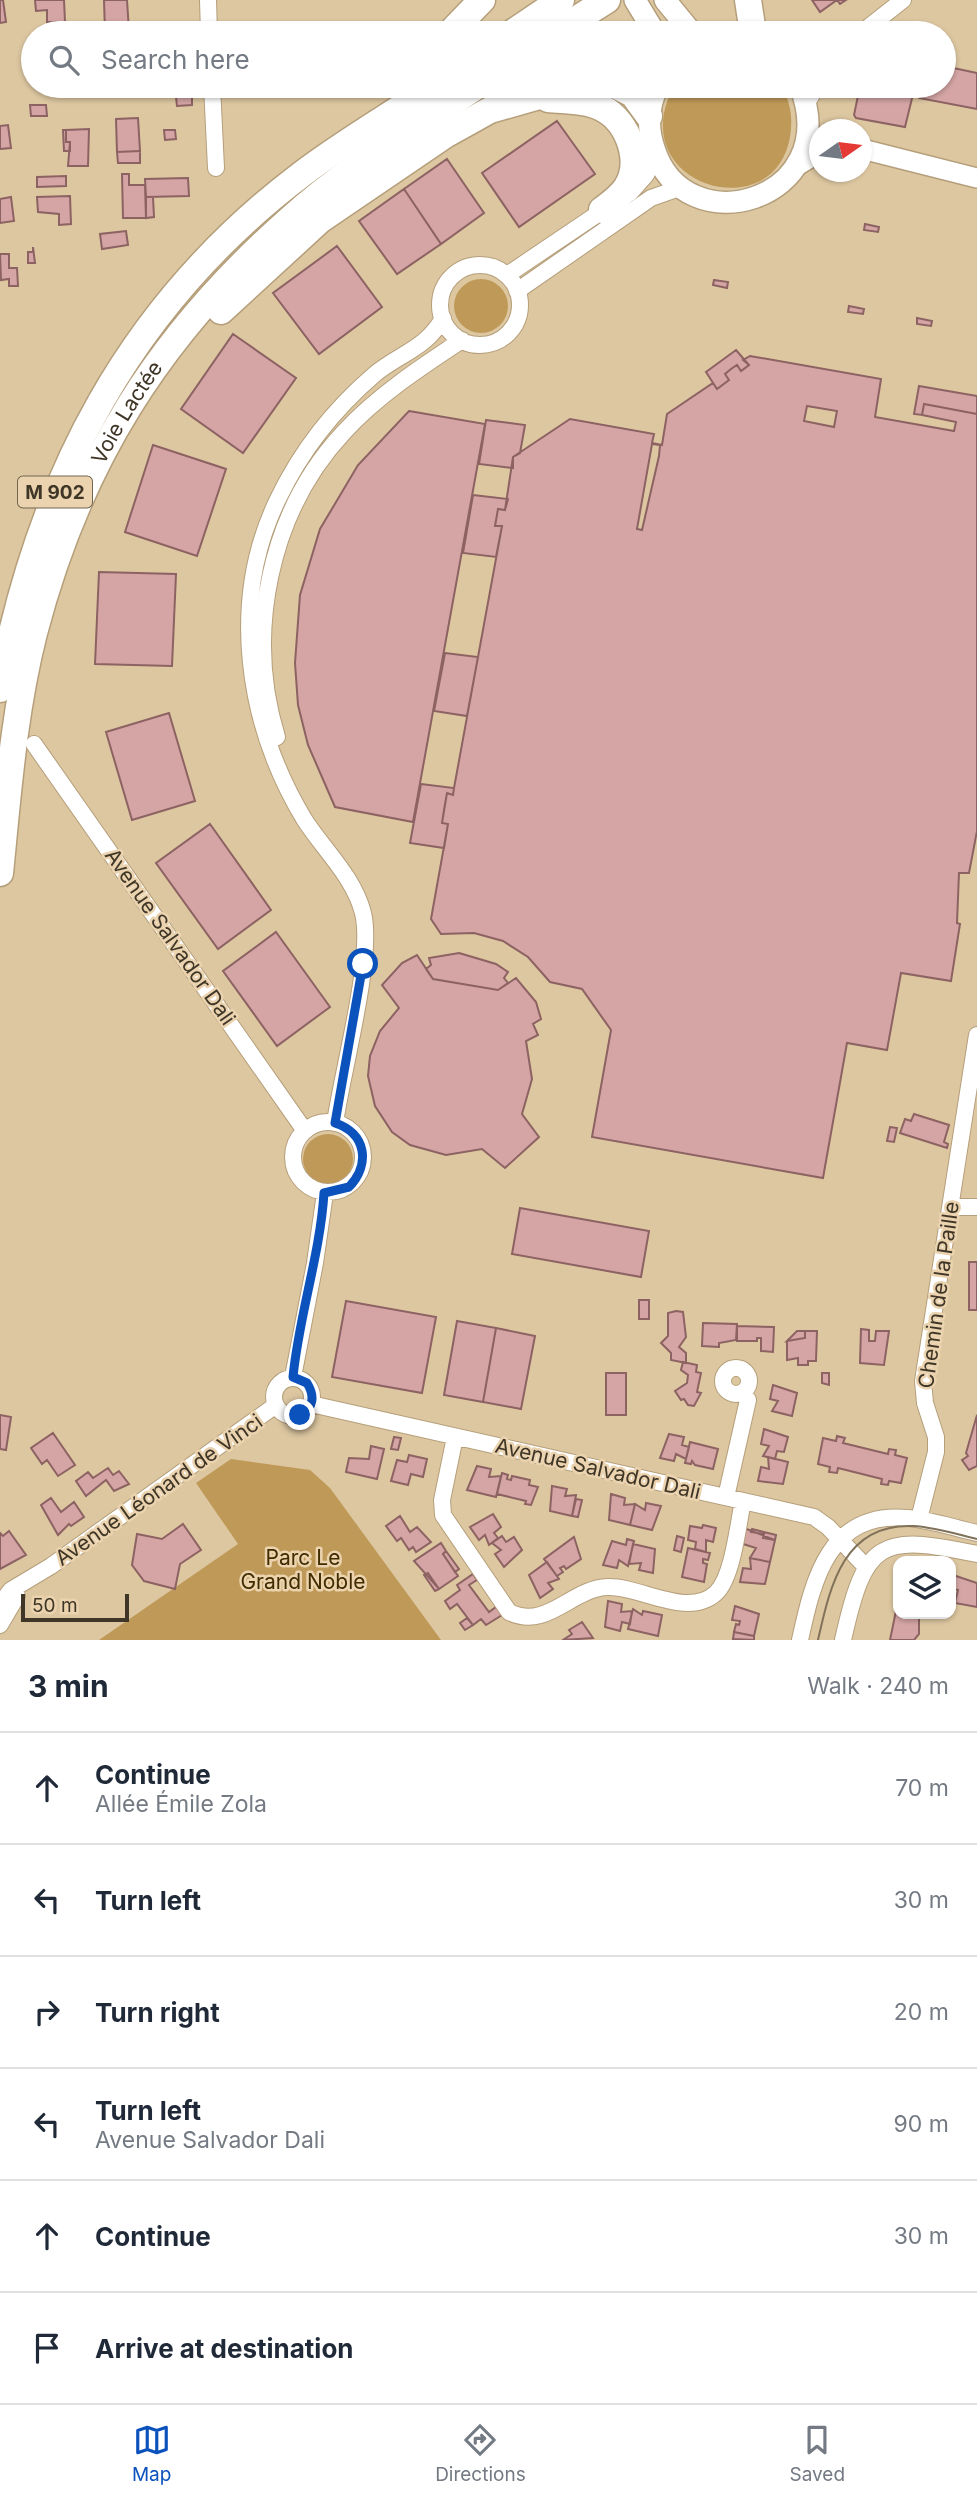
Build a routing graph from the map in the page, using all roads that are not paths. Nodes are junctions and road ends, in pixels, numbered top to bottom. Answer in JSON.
{"nodes":[{"id":1,"x":208,"y":0,"type":"edge"},
{"id":2,"x":482,"y":0,"type":"edge"},
{"id":3,"x":561,"y":0,"type":"edge"},
{"id":4,"x":607,"y":0,"type":"edge"},
{"id":5,"x":635,"y":0,"type":"edge"},
{"id":6,"x":748,"y":0,"type":"edge"},
{"id":7,"x":903,"y":0,"type":"edge"},
{"id":8,"x":668,"y":4,"type":"edge"},
{"id":9,"x":209,"y":21,"type":"edge"},
{"id":10,"x":462,"y":21,"type":"edge"},
{"id":11,"x":530,"y":21,"type":"edge"},
{"id":12,"x":574,"y":21,"type":"edge"},
{"id":13,"x":648,"y":21,"type":"edge"},
{"id":14,"x":682,"y":21,"type":"edge"},
{"id":15,"x":751,"y":21,"type":"edge"},
{"id":16,"x":876,"y":21,"type":"edge"},
{"id":17,"x":213,"y":98,"type":"edge"},
{"id":18,"x":385,"y":98,"type":"edge"},
{"id":19,"x":416,"y":98,"type":"edge"},
{"id":20,"x":459,"y":98,"type":"edge"},
{"id":21,"x":540,"y":98,"type":"joint"},
{"id":22,"x":636,"y":98,"type":"edge"},
{"id":23,"x":654,"y":98,"type":"edge"},
{"id":24,"x":811,"y":106,"type":"edge"},
{"id":25,"x":649,"y":116,"type":"junction"},
{"id":26,"x":349,"y":144,"type":"junction"},
{"id":27,"x":872,"y":152,"type":"edge"},
{"id":28,"x":656,"y":155,"type":"junction"},
{"id":29,"x":809,"y":159,"type":"edge"},
{"id":30,"x":797,"y":166,"type":"junction"},
{"id":31,"x":216,"y":168,"type":"dead end"},
{"id":32,"x":977,"y":178,"type":"edge"},
{"id":33,"x":682,"y":187,"type":"junction"},
{"id":34,"x":602,"y":210,"type":"junction"},
{"id":35,"x":507,"y":275,"type":"junction"},
{"id":36,"x":517,"y":291,"type":"junction"},
{"id":37,"x":443,"y":318,"type":"junction"},
{"id":38,"x":462,"y":340,"type":"junction"},
{"id":39,"x":292,"y":472,"type":"junction"},
{"id":40,"x":86,"y":482,"type":"junction"},
{"id":41,"x":297,"y":500,"type":"junction"},
{"id":42,"x":256,"y":555,"type":"junction"},
{"id":43,"x":267,"y":595,"type":"junction"},
{"id":44,"x":0,"y":689,"type":"edge"},
{"id":45,"x":34,"y":744,"type":"dead end"},
{"id":46,"x":0,"y":873,"type":"edge"},
{"id":47,"x":363,"y":964,"type":"junction"},
{"id":48,"x":977,"y":1035,"type":"edge"},
{"id":49,"x":975,"y":1068,"type":"edge"},
{"id":50,"x":335,"y":1123,"type":"junction"},
{"id":51,"x":305,"y":1131,"type":"junction"},
{"id":52,"x":324,"y":1193,"type":"junction"},
{"id":53,"x":951,"y":1207,"type":"junction"},
{"id":54,"x":977,"y":1208,"type":"edge"},
{"id":55,"x":293,"y":1377,"type":"junction"},
{"id":56,"x":743,"y":1392,"type":"dead end"},
{"id":57,"x":311,"y":1404,"type":"junction"},
{"id":58,"x":276,"y":1405,"type":"junction"},
{"id":59,"x":455,"y":1437,"type":"junction"},
{"id":60,"x":726,"y":1497,"type":"junction"},
{"id":61,"x":743,"y":1500,"type":"junction"},
{"id":62,"x":919,"y":1520,"type":"junction"},
{"id":63,"x":977,"y":1533,"type":"edge"},
{"id":64,"x":840,"y":1539,"type":"junction"},
{"id":65,"x":977,"y":1554,"type":"edge"},
{"id":66,"x":866,"y":1567,"type":"junction"},
{"id":67,"x":41,"y":1573,"type":"junction"},
{"id":68,"x":0,"y":1604,"type":"edge"},
{"id":69,"x":0,"y":1625,"type":"edge"},
{"id":70,"x":800,"y":1640,"type":"edge"},
{"id":71,"x":844,"y":1640,"type":"edge"}],
"edges":[{"from":1,"to":9,"type":"street"},
{"from":2,"to":10,"type":"highway"},
{"from":3,"to":11,"type":"highway"},
{"from":4,"to":12,"type":"highway"},
{"from":5,"to":13,"type":"main road"},
{"from":6,"to":15,"type":"highway"},
{"from":7,"to":16,"type":"street"},
{"from":8,"to":14,"type":"main road"},
{"from":17,"to":31,"type":"street"},
{"from":18,"to":26,"type":"highway"},
{"from":19,"to":26,"type":"highway","name":"Voie Lactée","number":"M 902"},
{"from":20,"to":40,"type":"highway","name":"Voie Lactée","number":"M 902"},
{"from":21,"to":34,"type":"highway"},
{"from":21,"to":40,"type":"highway"},
{"from":22,"to":25,"type":"highway"},
{"from":23,"to":25,"type":"main road"},
{"from":24,"to":30,"type":"main road"},
{"from":25,"to":28,"type":"main road"},
{"from":26,"to":44,"type":"highway","name":"Voie Lactée","number":"M 902"},
{"from":27,"to":32,"type":"street"},
{"from":28,"to":33,"type":"main road"},
{"from":28,"to":34,"type":"street"},
{"from":29,"to":30,"type":"street"},
{"from":30,"to":33,"type":"main road"},
{"from":33,"to":36,"type":"street"},
{"from":34,"to":35,"type":"street"},
{"from":35,"to":36,"type":"street"},
{"from":35,"to":37,"type":"street"},
{"from":36,"to":38,"type":"street"},
{"from":37,"to":38,"type":"street"},
{"from":37,"to":39,"type":"street"},
{"from":38,"to":41,"type":"street"},
{"from":39,"to":41,"type":"street"},
{"from":39,"to":42,"type":"street"},
{"from":40,"to":46,"type":"highway","name":"Voie Lactée","number":"M 902"},
{"from":41,"to":43,"type":"street"},
{"from":42,"to":43,"type":"street"},
{"from":42,"to":47,"type":"street"},
{"from":43,"to":47,"type":"street"},
{"from":45,"to":51,"type":"street","name":"Avenue Salvador Dali"},
{"from":47,"to":50,"type":"street"},
{"from":48,"to":49,"type":"street","name":"Chemin de la Paille"},
{"from":49,"to":53,"type":"street","name":"Chemin de la Paille"},
{"from":50,"to":51,"type":"street"},
{"from":50,"to":52,"type":"street"},
{"from":51,"to":52,"type":"street"},
{"from":52,"to":55,"type":"street"},
{"from":53,"to":54,"type":"street"},
{"from":53,"to":62,"type":"street","name":"Chemin de la Paille"},
{"from":55,"to":57,"type":"street"},
{"from":55,"to":58,"type":"street"},
{"from":56,"to":60,"type":"street"},
{"from":57,"to":58,"type":"street"},
{"from":57,"to":59,"type":"street","name":"Avenue Salvador Dali"},
{"from":58,"to":67,"type":"street","name":"Avenue Léonard de Vinci"},
{"from":59,"to":60,"type":"street","name":"Avenue Salvador Dali"},
{"from":59,"to":61,"type":"street"},
{"from":60,"to":61,"type":"street","name":"Avenue Salvador Dali"},
{"from":61,"to":64,"type":"street","name":"Avenue Salvador Dali"},
{"from":62,"to":63,"type":"street"},
{"from":62,"to":64,"type":"street"},
{"from":64,"to":66,"type":"street","name":"Avenue Salvador Dali"},
{"from":64,"to":70,"type":"street"},
{"from":65,"to":66,"type":"street"},
{"from":66,"to":71,"type":"street"},
{"from":67,"to":68,"type":"street","name":"Avenue Léonard de Vinci"},
{"from":67,"to":69,"type":"street","name":"Avenue Léonard de Vinci"}]}
